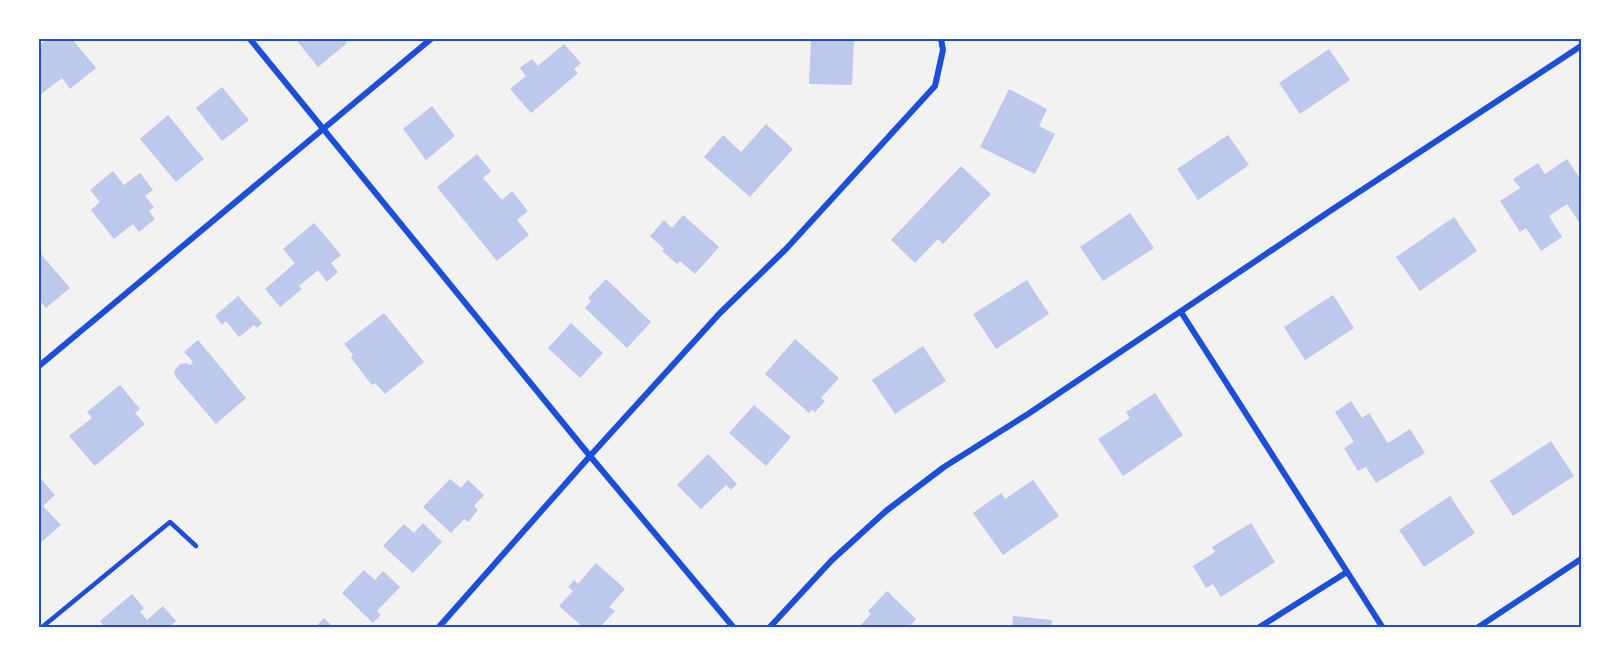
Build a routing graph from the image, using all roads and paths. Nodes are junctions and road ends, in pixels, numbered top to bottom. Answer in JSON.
{"nodes":[{"id":1,"x":250,"y":39,"type":"edge"},
{"id":2,"x":431,"y":39,"type":"edge"},
{"id":3,"x":941,"y":39,"type":"edge"},
{"id":4,"x":1581,"y":46,"type":"edge"},
{"id":5,"x":323,"y":129,"type":"junction"},
{"id":6,"x":1181,"y":312,"type":"junction"},
{"id":7,"x":39,"y":366,"type":"edge"},
{"id":8,"x":590,"y":456,"type":"junction"},
{"id":9,"x":196,"y":546,"type":"dead end"},
{"id":10,"x":1581,"y":559,"type":"edge"},
{"id":11,"x":1347,"y":572,"type":"junction"},
{"id":12,"x":41,"y":628,"type":"edge"},
{"id":13,"x":438,"y":628,"type":"edge"},
{"id":14,"x":734,"y":628,"type":"edge"},
{"id":15,"x":769,"y":628,"type":"edge"},
{"id":16,"x":1258,"y":628,"type":"edge"},
{"id":17,"x":1383,"y":628,"type":"edge"},
{"id":18,"x":1477,"y":628,"type":"edge"}],
"edges":[{"from":1,"to":5,"type":"street"},
{"from":2,"to":5,"type":"street"},
{"from":3,"to":8,"type":"street"},
{"from":4,"to":6,"type":"street"},
{"from":5,"to":7,"type":"street"},
{"from":5,"to":8,"type":"street"},
{"from":6,"to":11,"type":"street"},
{"from":6,"to":15,"type":"street"},
{"from":8,"to":13,"type":"street"},
{"from":8,"to":14,"type":"street"},
{"from":9,"to":12,"type":"lane"},
{"from":10,"to":18,"type":"street"},
{"from":11,"to":16,"type":"street"},
{"from":11,"to":17,"type":"street"}]}
